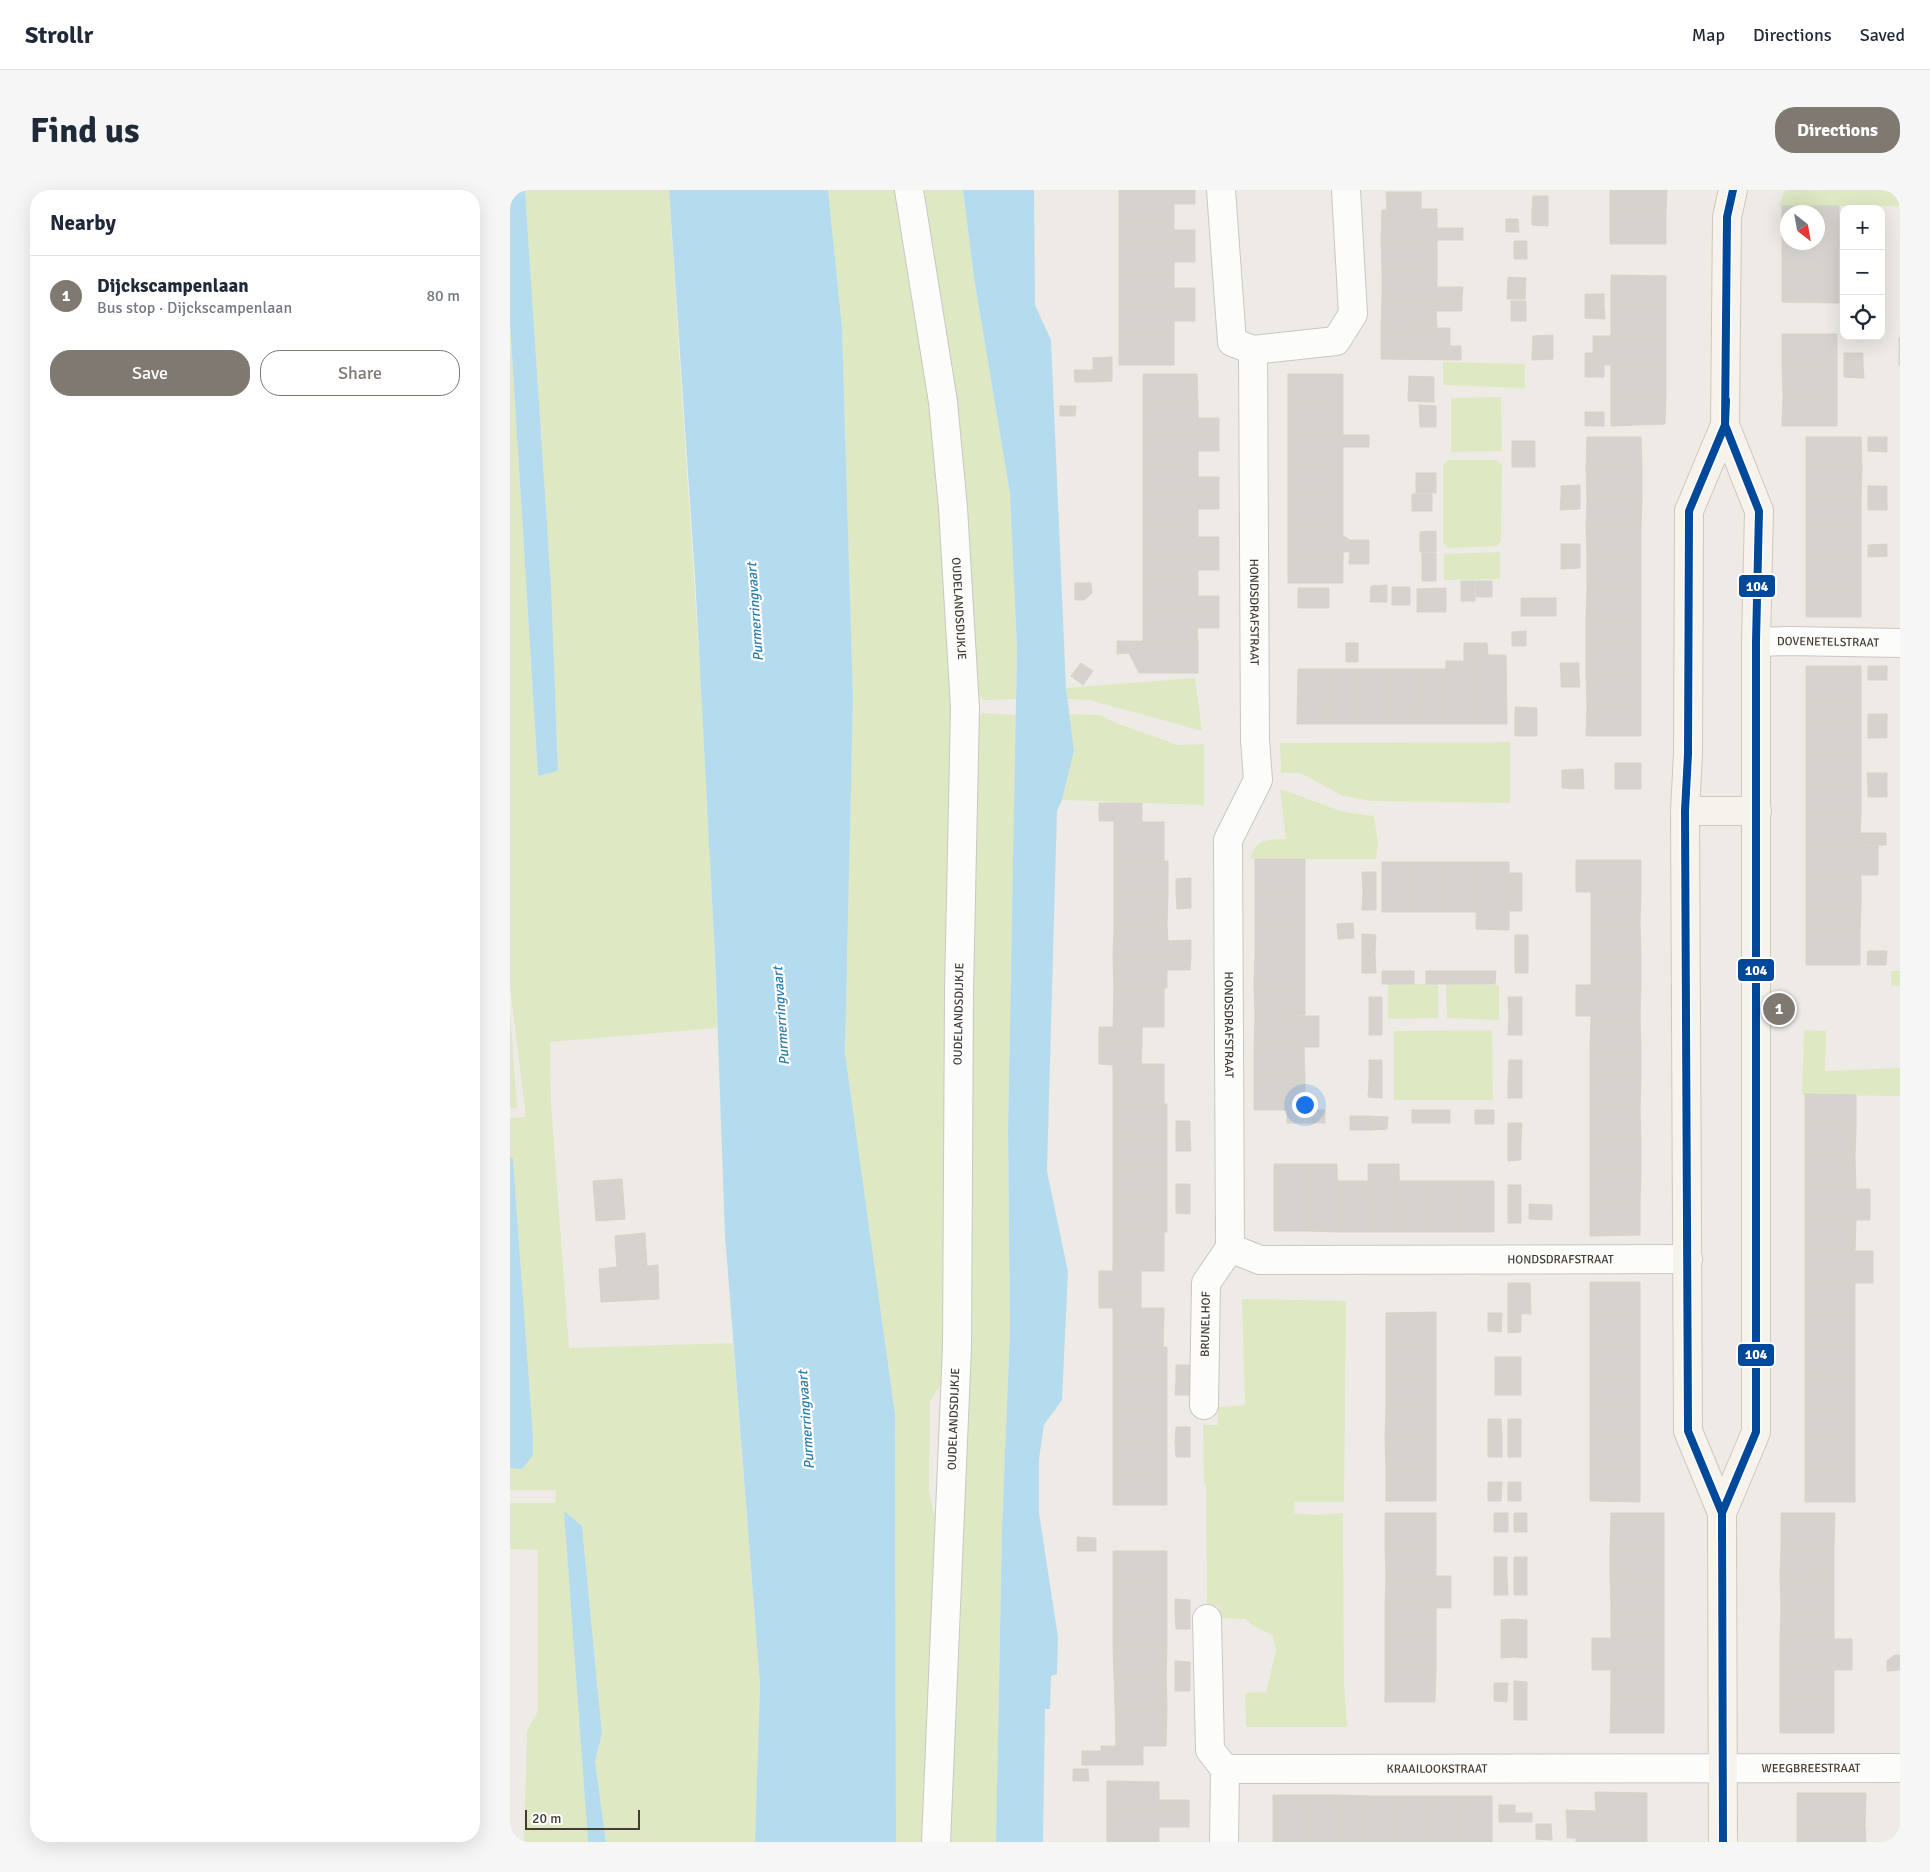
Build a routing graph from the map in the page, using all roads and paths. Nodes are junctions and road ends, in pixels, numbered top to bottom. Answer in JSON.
{"nodes":[{"id":1,"x":909,"y":190,"type":"edge"},
{"id":2,"x":1221,"y":190,"type":"edge"},
{"id":3,"x":1346,"y":190,"type":"edge"},
{"id":4,"x":1733,"y":190,"type":"edge"},
{"id":5,"x":1253,"y":350,"type":"junction"},
{"id":6,"x":1725,"y":425,"type":"junction"},
{"id":7,"x":1756,"y":642,"type":"junction"},
{"id":8,"x":1900,"y":643,"type":"edge"},
{"id":9,"x":1685,"y":811,"type":"junction"},
{"id":10,"x":1757,"y":811,"type":"junction"},
{"id":11,"x":1230,"y":1248,"type":"junction"},
{"id":12,"x":1688,"y":1259,"type":"junction"},
{"id":13,"x":1204,"y":1405,"type":"dead end"},
{"id":14,"x":1722,"y":1513,"type":"junction"},
{"id":15,"x":1207,"y":1619,"type":"dead end"},
{"id":16,"x":1722,"y":1768,"type":"junction"},
{"id":17,"x":1900,"y":1768,"type":"edge"},
{"id":18,"x":1225,"y":1769,"type":"junction"},
{"id":19,"x":936,"y":1842,"type":"edge"},
{"id":20,"x":1224,"y":1842,"type":"edge"},
{"id":21,"x":1723,"y":1842,"type":"edge"}],
"edges":[{"from":1,"to":19,"type":"street","name":"OUDELANDSDIJKJE"},
{"from":2,"to":5,"type":"street"},
{"from":3,"to":5,"type":"street"},
{"from":4,"to":6,"type":"street"},
{"from":5,"to":11,"type":"street","name":"HONDSDRAFSTRAAT"},
{"from":6,"to":7,"type":"street"},
{"from":6,"to":9,"type":"street"},
{"from":7,"to":8,"type":"street","name":"DOVENETELSTRAAT"},
{"from":7,"to":10,"type":"street"},
{"from":9,"to":10,"type":"street"},
{"from":9,"to":12,"type":"street"},
{"from":10,"to":14,"type":"street"},
{"from":11,"to":12,"type":"street","name":"HONDSDRAFSTRAAT"},
{"from":11,"to":13,"type":"street","name":"BRUNELHOF"},
{"from":12,"to":14,"type":"street"},
{"from":14,"to":16,"type":"street"},
{"from":15,"to":18,"type":"street"},
{"from":16,"to":17,"type":"street","name":"WEEGBREESTRAAT"},
{"from":16,"to":18,"type":"street","name":"KRAAILOOKSTRAAT"},
{"from":16,"to":21,"type":"street"},
{"from":18,"to":20,"type":"street"}]}
